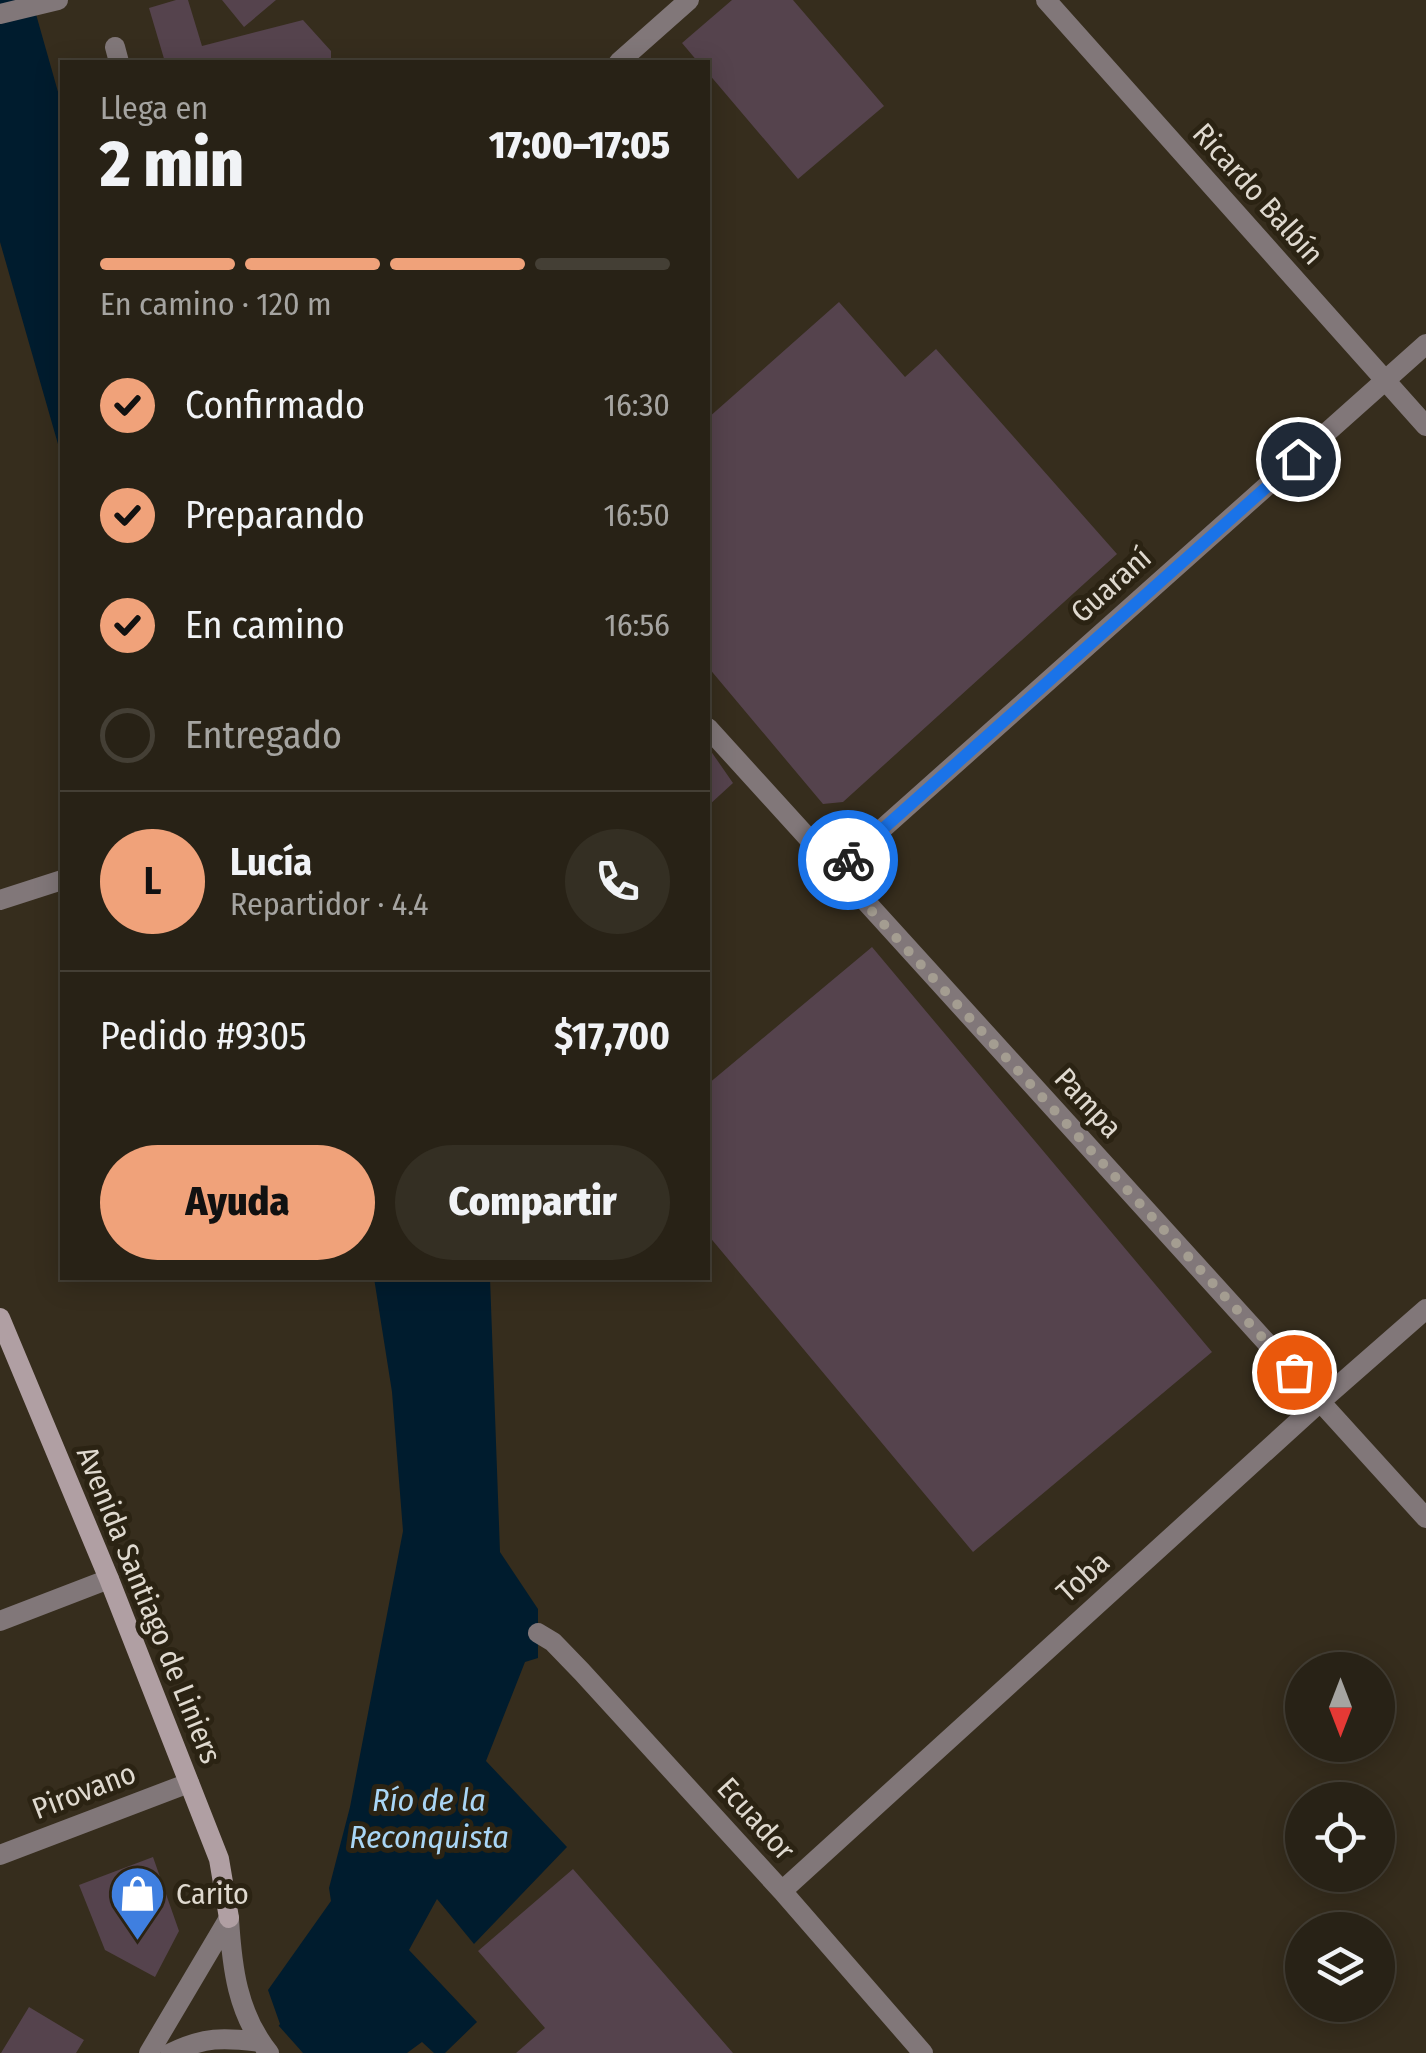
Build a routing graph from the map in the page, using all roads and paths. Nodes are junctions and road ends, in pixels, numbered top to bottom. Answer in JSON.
{"nodes":[{"id":1,"x":58,"y":0,"type":"edge"},
{"id":2,"x":689,"y":0,"type":"edge"},
{"id":3,"x":1046,"y":0,"type":"edge"},
{"id":4,"x":0,"y":14,"type":"edge"},
{"id":5,"x":621,"y":60,"type":"edge"},
{"id":6,"x":1426,"y":344,"type":"edge"},
{"id":7,"x":1385,"y":382,"type":"junction"},
{"id":8,"x":1426,"y":426,"type":"edge"},
{"id":9,"x":710,"y":730,"type":"edge"},
{"id":10,"x":835,"y":871,"type":"junction"},
{"id":11,"x":60,"y":881,"type":"edge"},
{"id":12,"x":0,"y":900,"type":"edge"},
{"id":13,"x":1426,"y":1309,"type":"edge"},
{"id":14,"x":0,"y":1318,"type":"edge"},
{"id":15,"x":1321,"y":1401,"type":"junction"},
{"id":16,"x":1426,"y":1518,"type":"edge"},
{"id":17,"x":109,"y":1579,"type":"junction"},
{"id":18,"x":0,"y":1620,"type":"edge"},
{"id":19,"x":538,"y":1633,"type":"dead end"},
{"id":20,"x":189,"y":1783,"type":"junction"},
{"id":21,"x":0,"y":1856,"type":"edge"},
{"id":22,"x":782,"y":1891,"type":"junction"},
{"id":23,"x":230,"y":1918,"type":"junction"},
{"id":24,"x":264,"y":2047,"type":"edge"},
{"id":25,"x":150,"y":2053,"type":"edge"},
{"id":26,"x":171,"y":2053,"type":"edge"},
{"id":27,"x":923,"y":2053,"type":"edge"}],
"edges":[{"from":1,"to":4,"type":"street"},
{"from":2,"to":5,"type":"street"},
{"from":3,"to":7,"type":"street","name":"Ricardo Balbín"},
{"from":6,"to":7,"type":"street","name":"Guaraní"},
{"from":7,"to":8,"type":"street","name":"Ricardo Balbín"},
{"from":7,"to":10,"type":"street","name":"Guaraní"},
{"from":9,"to":10,"type":"street","name":"Pampa"},
{"from":10,"to":15,"type":"street","name":"Pampa"},
{"from":11,"to":12,"type":"street"},
{"from":13,"to":15,"type":"street","name":"Toba"},
{"from":14,"to":17,"type":"main road","name":"Avenida Santiago de Liniers"},
{"from":15,"to":16,"type":"street","name":"Pampa"},
{"from":15,"to":22,"type":"street","name":"Toba"},
{"from":17,"to":18,"type":"street"},
{"from":17,"to":20,"type":"main road","name":"Avenida Santiago de Liniers"},
{"from":19,"to":22,"type":"street","name":"Ecuador"},
{"from":20,"to":21,"type":"street","name":"Pirovano"},
{"from":20,"to":23,"type":"main road","name":"Avenida Santiago de Liniers"},
{"from":22,"to":27,"type":"street","name":"Ecuador"},
{"from":23,"to":24,"type":"street","name":"Avenida Santiago de Liniers"},
{"from":23,"to":25,"type":"street"},
{"from":24,"to":26,"type":"street"}]}
